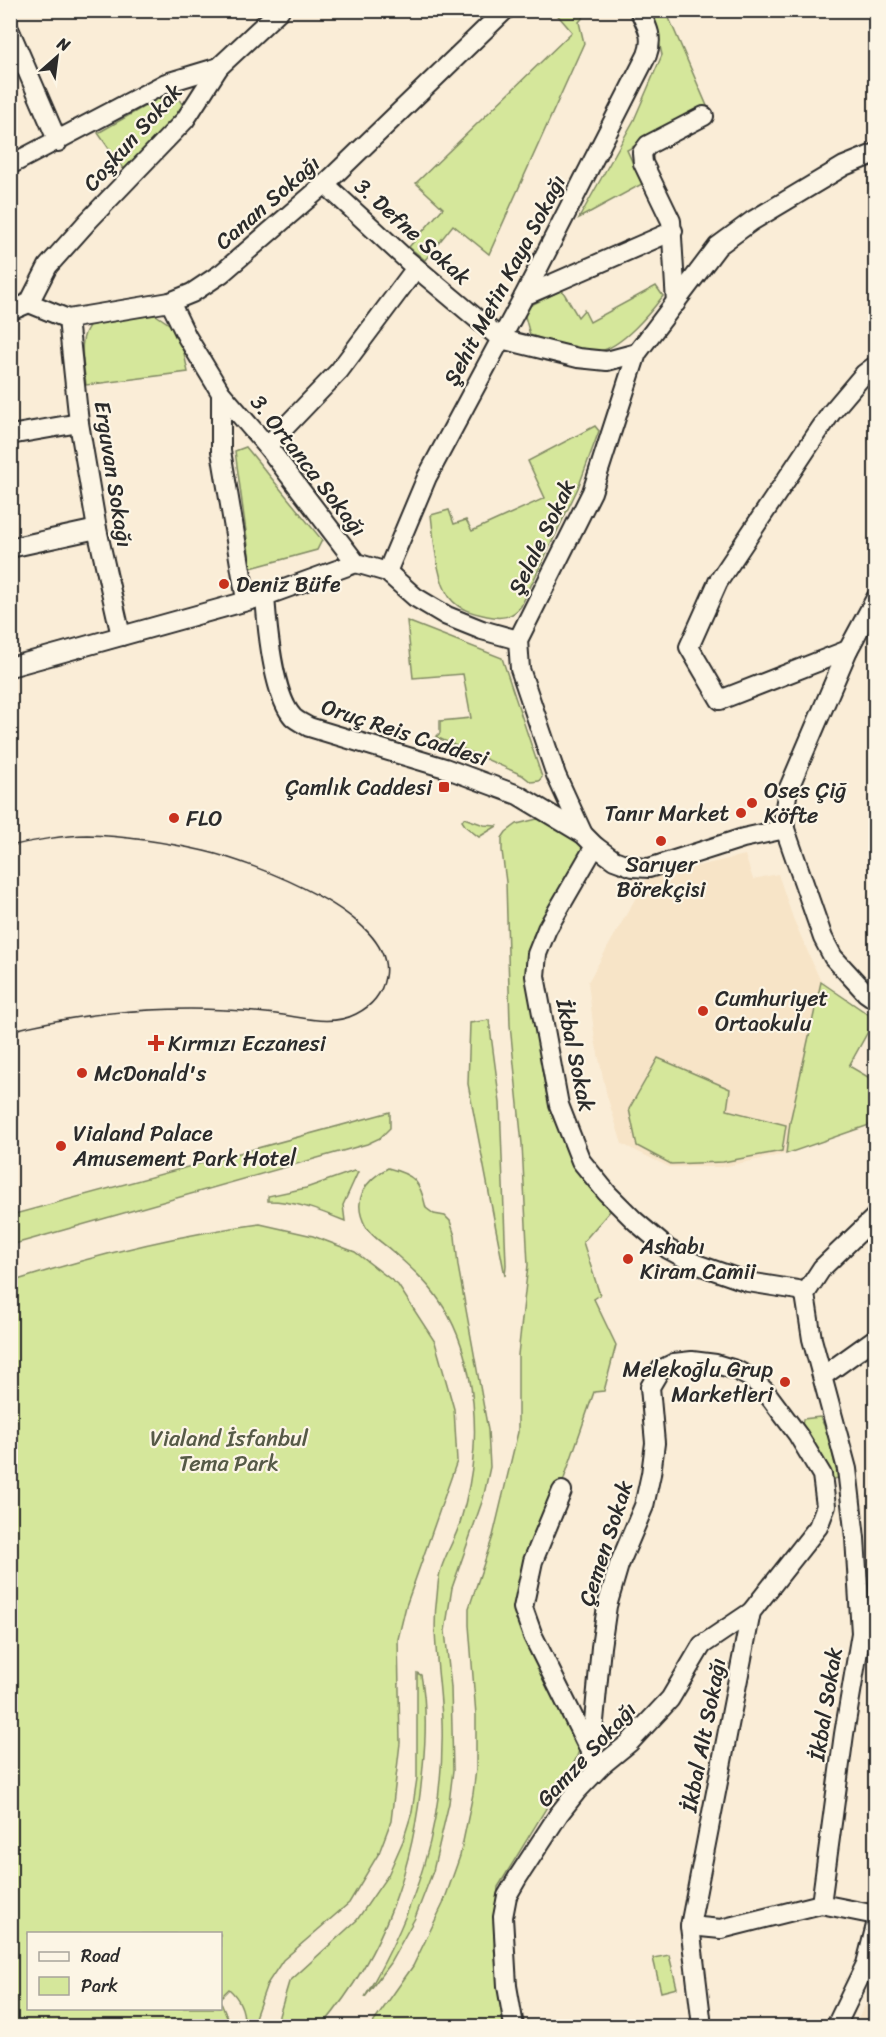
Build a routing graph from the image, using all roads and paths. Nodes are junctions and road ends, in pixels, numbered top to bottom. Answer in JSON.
{"nodes":[{"id":1,"x":280,"y":10,"type":"edge"},
{"id":2,"x":505,"y":10,"type":"edge"},
{"id":3,"x":639,"y":10,"type":"edge"},
{"id":4,"x":10,"y":31,"type":"edge"},
{"id":5,"x":219,"y":67,"type":"junction"},
{"id":6,"x":704,"y":116,"type":"dead end"},
{"id":7,"x":58,"y":142,"type":"junction"},
{"id":8,"x":876,"y":153,"type":"edge"},
{"id":9,"x":10,"y":165,"type":"edge"},
{"id":10,"x":325,"y":184,"type":"junction"},
{"id":11,"x":673,"y":231,"type":"junction"},
{"id":12,"x":416,"y":268,"type":"junction"},
{"id":13,"x":524,"y":296,"type":"junction"},
{"id":14,"x":170,"y":302,"type":"junction"},
{"id":15,"x":29,"y":303,"type":"junction"},
{"id":16,"x":676,"y":303,"type":"junction"},
{"id":17,"x":10,"y":311,"type":"edge"},
{"id":18,"x":68,"y":319,"type":"junction"},
{"id":19,"x":501,"y":339,"type":"junction"},
{"id":20,"x":636,"y":353,"type":"junction"},
{"id":21,"x":876,"y":365,"type":"edge"},
{"id":22,"x":221,"y":393,"type":"junction"},
{"id":23,"x":80,"y":423,"type":"junction"},
{"id":24,"x":10,"y":435,"type":"edge"},
{"id":25,"x":267,"y":446,"type":"junction"},
{"id":26,"x":97,"y":530,"type":"junction"},
{"id":27,"x":10,"y":548,"type":"edge"},
{"id":28,"x":356,"y":563,"type":"junction"},
{"id":29,"x":387,"y":572,"type":"junction"},
{"id":30,"x":265,"y":596,"type":"junction"},
{"id":31,"x":876,"y":598,"type":"edge"},
{"id":32,"x":246,"y":600,"type":"junction"},
{"id":33,"x":121,"y":636,"type":"junction"},
{"id":34,"x":518,"y":640,"type":"junction"},
{"id":35,"x":848,"y":650,"type":"junction"},
{"id":36,"x":10,"y":667,"type":"edge"},
{"id":37,"x":784,"y":829,"type":"junction"},
{"id":38,"x":589,"y":840,"type":"junction"},
{"id":39,"x":876,"y":1000,"type":"edge"},
{"id":40,"x":876,"y":1216,"type":"edge"},
{"id":41,"x":805,"y":1294,"type":"junction"},
{"id":42,"x":876,"y":1338,"type":"edge"},
{"id":43,"x":823,"y":1376,"type":"junction"},
{"id":44,"x":562,"y":1491,"type":"dead end"},
{"id":45,"x":826,"y":1506,"type":"junction"},
{"id":46,"x":850,"y":1509,"type":"junction"},
{"id":47,"x":751,"y":1612,"type":"junction"},
{"id":48,"x":596,"y":1759,"type":"junction"},
{"id":49,"x":821,"y":1904,"type":"junction"},
{"id":50,"x":876,"y":1915,"type":"edge"},
{"id":51,"x":876,"y":1925,"type":"edge"},
{"id":52,"x":690,"y":1926,"type":"junction"},
{"id":53,"x":871,"y":1969,"type":"edge"},
{"id":54,"x":514,"y":2026,"type":"edge"},
{"id":55,"x":702,"y":2026,"type":"edge"},
{"id":56,"x":836,"y":2026,"type":"edge"}],
"edges":[{"from":1,"to":5,"type":"street","name":"Coşkun Sokak"},
{"from":2,"to":10,"type":"street","name":"Canan Sokağı"},
{"from":3,"to":13,"type":"street","name":"Şehit Metin Kaya Sokağı"},
{"from":4,"to":7,"type":"street"},
{"from":5,"to":7,"type":"street"},
{"from":5,"to":15,"type":"street","name":"Coşkun Sokak"},
{"from":6,"to":11,"type":"street"},
{"from":7,"to":9,"type":"street"},
{"from":8,"to":16,"type":"street","name":"Şelale Sokak"},
{"from":10,"to":12,"type":"street","name":"3. Defne Sokak"},
{"from":10,"to":14,"type":"street","name":"Canan Sokağı"},
{"from":11,"to":13,"type":"street"},
{"from":11,"to":16,"type":"street"},
{"from":12,"to":19,"type":"street","name":"3. Defne Sokak"},
{"from":12,"to":25,"type":"street"},
{"from":13,"to":19,"type":"street","name":"Şehit Metin Kaya Sokağı"},
{"from":14,"to":18,"type":"street","name":"Canan Sokağı"},
{"from":14,"to":22,"type":"street","name":"3. Ortanca Sokağı"},
{"from":15,"to":17,"type":"street"},
{"from":15,"to":18,"type":"street"},
{"from":16,"to":20,"type":"street","name":"Şelale Sokak"},
{"from":18,"to":23,"type":"street","name":"Erguvan Sokağı"},
{"from":19,"to":20,"type":"street","name":"3. Defne Sokak"},
{"from":19,"to":29,"type":"street","name":"Şehit Metin Kaya Sokağı"},
{"from":20,"to":34,"type":"street","name":"Şelale Sokak"},
{"from":21,"to":35,"type":"street"},
{"from":22,"to":25,"type":"street","name":"3. Ortanca Sokağı"},
{"from":22,"to":32,"type":"street"},
{"from":23,"to":24,"type":"street"},
{"from":23,"to":26,"type":"street","name":"Erguvan Sokağı"},
{"from":25,"to":28,"type":"street","name":"3. Ortanca Sokağı"},
{"from":26,"to":27,"type":"street"},
{"from":26,"to":33,"type":"street","name":"Erguvan Sokağı"},
{"from":28,"to":29,"type":"street","name":"3. Ortanca Sokağı"},
{"from":28,"to":30,"type":"street"},
{"from":29,"to":34,"type":"street","name":"3. Ortanca Sokağı"},
{"from":30,"to":32,"type":"street"},
{"from":30,"to":38,"type":"street","name":"Oruç Reis Caddesi"},
{"from":31,"to":35,"type":"street"},
{"from":32,"to":33,"type":"street"},
{"from":33,"to":36,"type":"street"},
{"from":34,"to":38,"type":"street"},
{"from":35,"to":37,"type":"street"},
{"from":37,"to":38,"type":"street"},
{"from":37,"to":39,"type":"street"},
{"from":38,"to":41,"type":"street","name":"İkbal Sokak"},
{"from":40,"to":41,"type":"street"},
{"from":41,"to":43,"type":"street","name":"İkbal Sokak"},
{"from":42,"to":43,"type":"street"},
{"from":43,"to":46,"type":"street","name":"İkbal Sokak"},
{"from":44,"to":48,"type":"street"},
{"from":45,"to":46,"type":"street"},
{"from":45,"to":47,"type":"street","name":"İkbal Alt Sokağı"},
{"from":45,"to":48,"type":"street","name":"Çemen Sokak"},
{"from":46,"to":49,"type":"street","name":"İkbal Sokak"},
{"from":47,"to":48,"type":"street","name":"Gamze Sokağı"},
{"from":47,"to":52,"type":"street","name":"İkbal Alt Sokağı"},
{"from":48,"to":54,"type":"street","name":"Gamze Sokağı"},
{"from":49,"to":50,"type":"street"},
{"from":49,"to":52,"type":"street"},
{"from":51,"to":53,"type":"street"},
{"from":52,"to":55,"type":"street","name":"İkbal Alt Sokağı"},
{"from":53,"to":56,"type":"street"}]}
